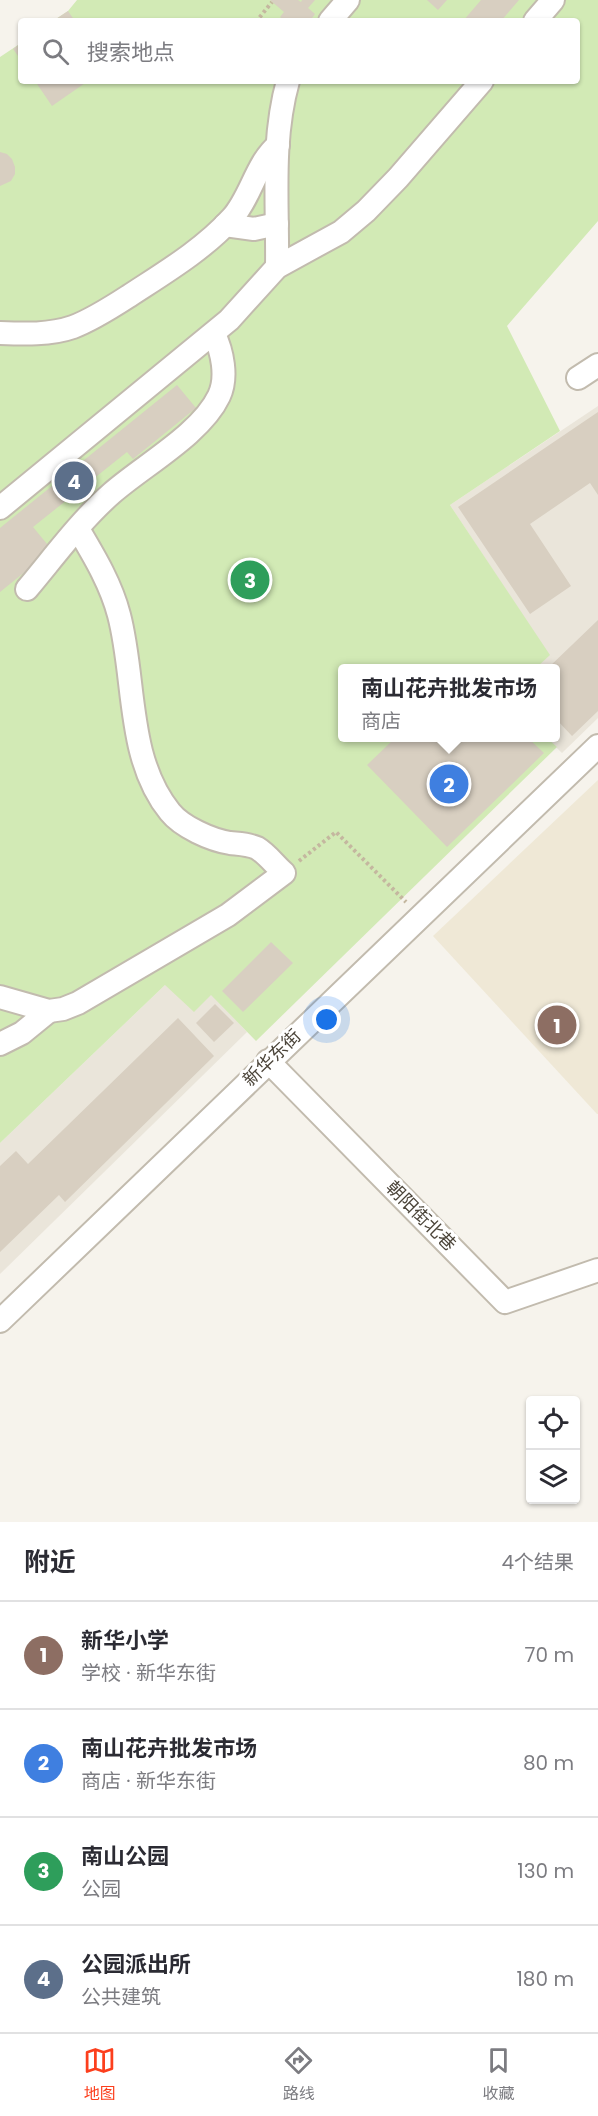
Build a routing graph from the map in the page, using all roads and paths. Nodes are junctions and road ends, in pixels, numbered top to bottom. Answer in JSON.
{"nodes":[{"id":1,"x":348,"y":0,"type":"edge"},
{"id":2,"x":553,"y":0,"type":"edge"},
{"id":3,"x":273,"y":2,"type":"dead end"},
{"id":4,"x":259,"y":18,"type":"edge"},
{"id":5,"x":333,"y":18,"type":"edge"},
{"id":6,"x":537,"y":18,"type":"edge"},
{"id":7,"x":287,"y":84,"type":"edge"},
{"id":8,"x":479,"y":84,"type":"edge"},
{"id":9,"x":278,"y":145,"type":"junction"},
{"id":10,"x":277,"y":224,"type":"junction"},
{"id":11,"x":225,"y":225,"type":"junction"},
{"id":12,"x":277,"y":267,"type":"junction"},
{"id":13,"x":0,"y":333,"type":"edge"},
{"id":14,"x":214,"y":334,"type":"junction"},
{"id":15,"x":598,"y":365,"type":"edge"},
{"id":16,"x":578,"y":378,"type":"dead end"},
{"id":17,"x":0,"y":508,"type":"edge"},
{"id":18,"x":78,"y":529,"type":"junction"},
{"id":19,"x":27,"y":589,"type":"dead end"},
{"id":20,"x":598,"y":746,"type":"edge"},
{"id":21,"x":284,"y":873,"type":"junction"},
{"id":22,"x":422,"y":917,"type":"junction"},
{"id":23,"x":0,"y":997,"type":"edge"},
{"id":24,"x":49,"y":1011,"type":"junction"},
{"id":25,"x":0,"y":1044,"type":"edge"},
{"id":26,"x":268,"y":1061,"type":"junction"},
{"id":27,"x":598,"y":1270,"type":"edge"},
{"id":28,"x":0,"y":1322,"type":"edge"}],
"edges":[{"from":1,"to":5,"type":"street"},
{"from":2,"to":6,"type":"street"},
{"from":3,"to":4,"type":"path"},
{"from":7,"to":9,"type":"street"},
{"from":8,"to":12,"type":"street"},
{"from":9,"to":10,"type":"street"},
{"from":9,"to":11,"type":"street"},
{"from":10,"to":11,"type":"street"},
{"from":10,"to":12,"type":"street"},
{"from":11,"to":13,"type":"street"},
{"from":12,"to":14,"type":"street"},
{"from":14,"to":17,"type":"street"},
{"from":14,"to":18,"type":"street"},
{"from":15,"to":16,"type":"street"},
{"from":18,"to":19,"type":"street"},
{"from":18,"to":21,"type":"street"},
{"from":20,"to":22,"type":"street","name":"新华东街"},
{"from":21,"to":22,"type":"path"},
{"from":21,"to":24,"type":"street"},
{"from":22,"to":26,"type":"street","name":"新华东街"},
{"from":23,"to":24,"type":"street"},
{"from":24,"to":25,"type":"street"},
{"from":26,"to":27,"type":"street","name":"朝阳街北巷"},
{"from":26,"to":28,"type":"street","name":"新华东街"}]}
